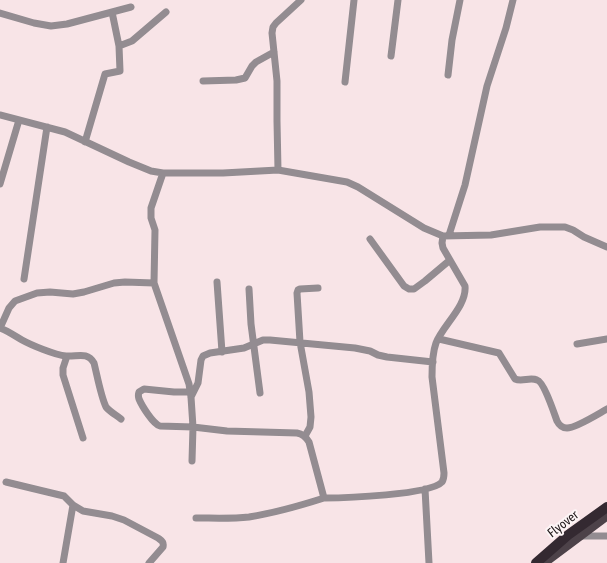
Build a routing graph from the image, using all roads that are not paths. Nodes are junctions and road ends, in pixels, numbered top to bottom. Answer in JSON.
{"nodes":[{"id":1,"x":301,"y":0,"type":"edge"},
{"id":2,"x":354,"y":0,"type":"edge"},
{"id":3,"x":398,"y":0,"type":"edge"},
{"id":4,"x":460,"y":0,"type":"edge"},
{"id":5,"x":513,"y":0,"type":"edge"},
{"id":6,"x":131,"y":7,"type":"dead end"},
{"id":7,"x":112,"y":12,"type":"junction"},
{"id":8,"x":166,"y":12,"type":"dead end"},
{"id":9,"x":0,"y":13,"type":"edge"},
{"id":10,"x":119,"y":46,"type":"junction"},
{"id":11,"x":274,"y":52,"type":"junction"},
{"id":12,"x":391,"y":56,"type":"dead end"},
{"id":13,"x":448,"y":75,"type":"dead end"},
{"id":14,"x":203,"y":81,"type":"dead end"},
{"id":15,"x":345,"y":82,"type":"dead end"},
{"id":16,"x":0,"y":115,"type":"edge"},
{"id":17,"x":19,"y":120,"type":"junction"},
{"id":18,"x":47,"y":128,"type":"junction"},
{"id":19,"x":85,"y":142,"type":"junction"},
{"id":20,"x":278,"y":170,"type":"junction"},
{"id":21,"x":163,"y":173,"type":"junction"},
{"id":22,"x":0,"y":184,"type":"edge"},
{"id":23,"x":446,"y":235,"type":"junction"},
{"id":24,"x":370,"y":239,"type":"dead end"},
{"id":25,"x":607,"y":248,"type":"edge"},
{"id":26,"x":450,"y":260,"type":"junction"},
{"id":27,"x":24,"y":279,"type":"dead end"},
{"id":28,"x":217,"y":282,"type":"dead end"},
{"id":29,"x":154,"y":283,"type":"junction"},
{"id":30,"x":318,"y":288,"type":"dead end"},
{"id":31,"x":249,"y":289,"type":"dead end"},
{"id":32,"x":0,"y":328,"type":"edge"},
{"id":33,"x":439,"y":339,"type":"junction"},
{"id":34,"x":607,"y":339,"type":"edge"},
{"id":35,"x":300,"y":342,"type":"junction"},
{"id":36,"x":254,"y":344,"type":"junction"},
{"id":37,"x":577,"y":344,"type":"dead end"},
{"id":38,"x":222,"y":352,"type":"junction"},
{"id":39,"x":67,"y":356,"type":"junction"},
{"id":40,"x":433,"y":362,"type":"junction"},
{"id":41,"x":260,"y":393,"type":"dead end"},
{"id":42,"x":191,"y":394,"type":"junction"},
{"id":43,"x":607,"y":409,"type":"edge"},
{"id":44,"x":121,"y":419,"type":"dead end"},
{"id":45,"x":193,"y":426,"type":"junction"},
{"id":46,"x":305,"y":436,"type":"junction"},
{"id":47,"x":82,"y":438,"type":"dead end"},
{"id":48,"x":192,"y":461,"type":"dead end"},
{"id":49,"x":6,"y":482,"type":"dead end"},
{"id":50,"x":425,"y":489,"type":"junction"},
{"id":51,"x":324,"y":498,"type":"junction"},
{"id":52,"x":607,"y":501,"type":"edge"},
{"id":53,"x":73,"y":505,"type":"junction"},
{"id":54,"x":607,"y":507,"type":"edge"},
{"id":55,"x":607,"y":516,"type":"edge"},
{"id":56,"x":196,"y":518,"type":"dead end"},
{"id":57,"x":571,"y":528,"type":"junction"},
{"id":58,"x":579,"y":536,"type":"junction"},
{"id":59,"x":607,"y":536,"type":"edge"},
{"id":60,"x":63,"y":563,"type":"edge"},
{"id":61,"x":149,"y":563,"type":"edge"},
{"id":62,"x":429,"y":563,"type":"edge"},
{"id":63,"x":530,"y":563,"type":"edge"},
{"id":64,"x":536,"y":563,"type":"edge"},
{"id":65,"x":544,"y":563,"type":"edge"}],
"edges":[{"from":1,"to":11,"type":"street"},
{"from":2,"to":15,"type":"street"},
{"from":3,"to":12,"type":"street"},
{"from":4,"to":13,"type":"street"},
{"from":5,"to":23,"type":"street"},
{"from":6,"to":7,"type":"street"},
{"from":7,"to":9,"type":"street"},
{"from":7,"to":10,"type":"street"},
{"from":8,"to":10,"type":"street"},
{"from":10,"to":19,"type":"street"},
{"from":11,"to":14,"type":"street"},
{"from":11,"to":20,"type":"street"},
{"from":16,"to":17,"type":"street"},
{"from":17,"to":18,"type":"street"},
{"from":17,"to":22,"type":"street"},
{"from":18,"to":19,"type":"street"},
{"from":18,"to":27,"type":"street"},
{"from":19,"to":21,"type":"street"},
{"from":20,"to":21,"type":"street"},
{"from":20,"to":23,"type":"street"},
{"from":21,"to":29,"type":"street"},
{"from":23,"to":25,"type":"street"},
{"from":23,"to":26,"type":"street"},
{"from":24,"to":26,"type":"street"},
{"from":26,"to":33,"type":"street"},
{"from":28,"to":38,"type":"street"},
{"from":29,"to":32,"type":"street"},
{"from":29,"to":42,"type":"street"},
{"from":30,"to":35,"type":"street"},
{"from":31,"to":36,"type":"street"},
{"from":32,"to":39,"type":"street"},
{"from":33,"to":40,"type":"street"},
{"from":33,"to":43,"type":"street"},
{"from":34,"to":37,"type":"street"},
{"from":35,"to":36,"type":"street"},
{"from":35,"to":40,"type":"street"},
{"from":35,"to":46,"type":"street"},
{"from":36,"to":38,"type":"street"},
{"from":36,"to":41,"type":"street"},
{"from":38,"to":42,"type":"street"},
{"from":39,"to":44,"type":"street"},
{"from":39,"to":47,"type":"street"},
{"from":40,"to":50,"type":"street"},
{"from":42,"to":45,"type":"street"},
{"from":42,"to":45,"type":"street"},
{"from":45,"to":46,"type":"street"},
{"from":45,"to":48,"type":"street"},
{"from":46,"to":51,"type":"street"},
{"from":49,"to":53,"type":"street"},
{"from":50,"to":51,"type":"street"},
{"from":50,"to":62,"type":"street"},
{"from":51,"to":56,"type":"street"},
{"from":52,"to":57,"type":"main road"},
{"from":53,"to":60,"type":"street"},
{"from":53,"to":61,"type":"street"},
{"from":54,"to":64,"type":"highway","name":"Flyover","bridge":true},
{"from":55,"to":58,"type":"main road"},
{"from":57,"to":58,"type":"street"},
{"from":57,"to":63,"type":"main road"},
{"from":58,"to":59,"type":"street"},
{"from":58,"to":65,"type":"main road"}]}
